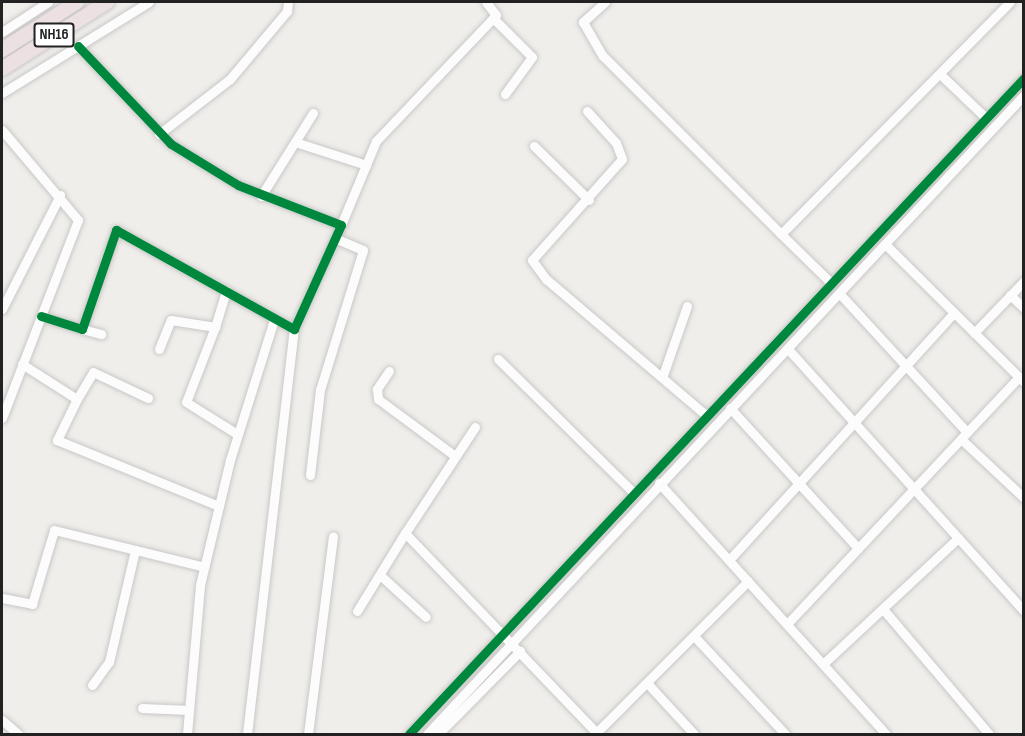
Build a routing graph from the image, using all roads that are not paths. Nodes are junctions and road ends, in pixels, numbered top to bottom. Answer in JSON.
{"nodes":[{"id":1,"x":48,"y":2,"type":"edge"},
{"id":2,"x":78,"y":2,"type":"edge"},
{"id":3,"x":106,"y":2,"type":"edge"},
{"id":4,"x":149,"y":2,"type":"edge"},
{"id":5,"x":288,"y":2,"type":"edge"},
{"id":6,"x":486,"y":2,"type":"edge"},
{"id":7,"x":605,"y":2,"type":"edge"},
{"id":8,"x":1010,"y":2,"type":"edge"},
{"id":9,"x":493,"y":18,"type":"junction"},
{"id":10,"x":2,"y":32,"type":"edge"},
{"id":11,"x":78,"y":46,"type":"junction"},
{"id":12,"x":2,"y":50,"type":"edge"},
{"id":13,"x":2,"y":69,"type":"edge"},
{"id":14,"x":940,"y":74,"type":"junction"},
{"id":15,"x":1023,"y":78,"type":"edge"},
{"id":16,"x":2,"y":93,"type":"edge"},
{"id":17,"x":505,"y":94,"type":"dead end"},
{"id":18,"x":1023,"y":95,"type":"edge"},
{"id":19,"x":587,"y":111,"type":"dead end"},
{"id":20,"x":313,"y":113,"type":"dead end"},
{"id":21,"x":986,"y":118,"type":"junction"},
{"id":22,"x":2,"y":130,"type":"edge"},
{"id":23,"x":159,"y":134,"type":"junction"},
{"id":24,"x":295,"y":142,"type":"junction"},
{"id":25,"x":534,"y":146,"type":"dead end"},
{"id":26,"x":366,"y":165,"type":"junction"},
{"id":27,"x":60,"y":195,"type":"junction"},
{"id":28,"x":261,"y":196,"type":"junction"},
{"id":29,"x":588,"y":200,"type":"junction"},
{"id":30,"x":341,"y":225,"type":"junction"},
{"id":31,"x":781,"y":234,"type":"junction"},
{"id":32,"x":335,"y":238,"type":"junction"},
{"id":33,"x":885,"y":244,"type":"junction"},
{"id":34,"x":1023,"y":281,"type":"edge"},
{"id":35,"x":831,"y":283,"type":"junction"},
{"id":36,"x":226,"y":291,"type":"junction"},
{"id":37,"x":839,"y":293,"type":"junction"},
{"id":38,"x":1010,"y":295,"type":"junction"},
{"id":39,"x":687,"y":306,"type":"dead end"},
{"id":40,"x":1023,"y":308,"type":"edge"},
{"id":41,"x":2,"y":309,"type":"edge"},
{"id":42,"x":954,"y":314,"type":"junction"},
{"id":43,"x":41,"y":316,"type":"junction"},
{"id":44,"x":274,"y":320,"type":"junction"},
{"id":45,"x":215,"y":327,"type":"junction"},
{"id":46,"x":82,"y":329,"type":"junction"},
{"id":47,"x":294,"y":329,"type":"junction"},
{"id":48,"x":974,"y":333,"type":"junction"},
{"id":49,"x":101,"y":334,"type":"dead end"},
{"id":50,"x":159,"y":349,"type":"dead end"},
{"id":51,"x":788,"y":349,"type":"junction"},
{"id":52,"x":498,"y":359,"type":"dead end"},
{"id":53,"x":22,"y":364,"type":"junction"},
{"id":54,"x":907,"y":366,"type":"junction"},
{"id":55,"x":389,"y":371,"type":"dead end"},
{"id":56,"x":663,"y":375,"type":"junction"},
{"id":57,"x":1021,"y":380,"type":"edge"},
{"id":58,"x":148,"y":398,"type":"dead end"},
{"id":59,"x":77,"y":399,"type":"junction"},
{"id":60,"x":730,"y":408,"type":"junction"},
{"id":61,"x":706,"y":415,"type":"junction"},
{"id":62,"x":2,"y":418,"type":"edge"},
{"id":63,"x":854,"y":423,"type":"junction"},
{"id":64,"x":475,"y":427,"type":"dead end"},
{"id":65,"x":237,"y":434,"type":"junction"},
{"id":66,"x":964,"y":435,"type":"junction"},
{"id":67,"x":455,"y":456,"type":"junction"},
{"id":68,"x":310,"y":475,"type":"dead end"},
{"id":69,"x":659,"y":483,"type":"junction"},
{"id":70,"x":798,"y":484,"type":"junction"},
{"id":71,"x":914,"y":489,"type":"junction"},
{"id":72,"x":634,"y":493,"type":"junction"},
{"id":73,"x":1023,"y":498,"type":"edge"},
{"id":74,"x":219,"y":506,"type":"junction"},
{"id":75,"x":405,"y":533,"type":"junction"},
{"id":76,"x":333,"y":537,"type":"dead end"},
{"id":77,"x":957,"y":538,"type":"junction"},
{"id":78,"x":858,"y":548,"type":"junction"},
{"id":79,"x":135,"y":550,"type":"junction"},
{"id":80,"x":729,"y":560,"type":"junction"},
{"id":81,"x":205,"y":567,"type":"junction"},
{"id":82,"x":380,"y":574,"type":"junction"},
{"id":83,"x":748,"y":581,"type":"junction"},
{"id":84,"x":2,"y":598,"type":"edge"},
{"id":85,"x":883,"y":609,"type":"junction"},
{"id":86,"x":357,"y":611,"type":"dead end"},
{"id":87,"x":1023,"y":611,"type":"edge"},
{"id":88,"x":426,"y":617,"type":"dead end"},
{"id":89,"x":787,"y":624,"type":"junction"},
{"id":90,"x":503,"y":634,"type":"junction"},
{"id":91,"x":694,"y":636,"type":"junction"},
{"id":92,"x":517,"y":648,"type":"junction"},
{"id":93,"x":823,"y":664,"type":"junction"},
{"id":94,"x":647,"y":683,"type":"junction"},
{"id":95,"x":92,"y":685,"type":"dead end"},
{"id":96,"x":142,"y":708,"type":"dead end"},
{"id":97,"x":189,"y":711,"type":"junction"},
{"id":98,"x":2,"y":720,"type":"edge"},
{"id":99,"x":597,"y":734,"type":"edge"},
{"id":100,"x":18,"y":735,"type":"edge"},
{"id":101,"x":187,"y":735,"type":"edge"},
{"id":102,"x":247,"y":735,"type":"edge"},
{"id":103,"x":308,"y":735,"type":"edge"},
{"id":104,"x":409,"y":735,"type":"edge"},
{"id":105,"x":427,"y":735,"type":"edge"},
{"id":106,"x":438,"y":735,"type":"edge"},
{"id":107,"x":694,"y":735,"type":"edge"},
{"id":108,"x":784,"y":735,"type":"edge"},
{"id":109,"x":886,"y":735,"type":"edge"},
{"id":110,"x":989,"y":735,"type":"edge"}],
"edges":[{"from":1,"to":10,"type":"street"},
{"from":2,"to":12,"type":"highway","number":"NH16"},
{"from":3,"to":13,"type":"highway","number":"NH16"},
{"from":4,"to":11,"type":"street"},
{"from":5,"to":23,"type":"street"},
{"from":6,"to":9,"type":"street"},
{"from":7,"to":31,"type":"street"},
{"from":8,"to":14,"type":"street"},
{"from":9,"to":17,"type":"street"},
{"from":9,"to":26,"type":"street"},
{"from":11,"to":16,"type":"street"},
{"from":11,"to":23,"type":"street"},
{"from":14,"to":21,"type":"street"},
{"from":14,"to":31,"type":"street"},
{"from":15,"to":21,"type":"street"},
{"from":18,"to":33,"type":"street"},
{"from":19,"to":29,"type":"street"},
{"from":20,"to":24,"type":"street"},
{"from":21,"to":35,"type":"street"},
{"from":22,"to":27,"type":"street"},
{"from":23,"to":28,"type":"street"},
{"from":24,"to":26,"type":"street"},
{"from":24,"to":28,"type":"street"},
{"from":25,"to":29,"type":"street"},
{"from":26,"to":30,"type":"street"},
{"from":27,"to":41,"type":"street"},
{"from":27,"to":43,"type":"street"},
{"from":28,"to":30,"type":"street"},
{"from":29,"to":56,"type":"street"},
{"from":30,"to":32,"type":"street"},
{"from":31,"to":35,"type":"street"},
{"from":32,"to":47,"type":"street"},
{"from":32,"to":68,"type":"street"},
{"from":33,"to":37,"type":"street"},
{"from":33,"to":42,"type":"street"},
{"from":34,"to":38,"type":"street"},
{"from":35,"to":61,"type":"street"},
{"from":36,"to":44,"type":"street"},
{"from":36,"to":45,"type":"street"},
{"from":36,"to":46,"type":"street"},
{"from":37,"to":51,"type":"street"},
{"from":37,"to":54,"type":"street"},
{"from":38,"to":40,"type":"street"},
{"from":38,"to":48,"type":"street"},
{"from":39,"to":56,"type":"street"},
{"from":42,"to":48,"type":"street"},
{"from":42,"to":54,"type":"street"},
{"from":43,"to":46,"type":"street"},
{"from":43,"to":53,"type":"street"},
{"from":44,"to":47,"type":"street"},
{"from":44,"to":65,"type":"street"},
{"from":45,"to":50,"type":"street"},
{"from":45,"to":65,"type":"street"},
{"from":46,"to":49,"type":"street"},
{"from":47,"to":102,"type":"street"},
{"from":48,"to":57,"type":"street"},
{"from":51,"to":60,"type":"street"},
{"from":51,"to":63,"type":"street"},
{"from":52,"to":72,"type":"street"},
{"from":53,"to":59,"type":"street"},
{"from":53,"to":62,"type":"street"},
{"from":54,"to":63,"type":"street"},
{"from":54,"to":66,"type":"street"},
{"from":55,"to":67,"type":"street"},
{"from":56,"to":61,"type":"street"},
{"from":57,"to":66,"type":"street"},
{"from":58,"to":59,"type":"street"},
{"from":59,"to":74,"type":"street"},
{"from":60,"to":69,"type":"street"},
{"from":60,"to":70,"type":"street"},
{"from":61,"to":72,"type":"street"},
{"from":63,"to":70,"type":"street"},
{"from":63,"to":71,"type":"street"},
{"from":64,"to":67,"type":"street"},
{"from":65,"to":74,"type":"street"},
{"from":66,"to":71,"type":"street"},
{"from":66,"to":73,"type":"street"},
{"from":67,"to":75,"type":"street"},
{"from":69,"to":80,"type":"street"},
{"from":69,"to":92,"type":"street"},
{"from":70,"to":78,"type":"street"},
{"from":70,"to":80,"type":"street"},
{"from":71,"to":77,"type":"street"},
{"from":71,"to":78,"type":"street"},
{"from":72,"to":90,"type":"street"},
{"from":74,"to":81,"type":"street"},
{"from":75,"to":82,"type":"street"},
{"from":75,"to":90,"type":"street"},
{"from":76,"to":103,"type":"street"},
{"from":77,"to":85,"type":"street"},
{"from":77,"to":87,"type":"street"},
{"from":78,"to":89,"type":"street"},
{"from":79,"to":81,"type":"street"},
{"from":79,"to":84,"type":"street"},
{"from":79,"to":95,"type":"street"},
{"from":80,"to":83,"type":"street"},
{"from":81,"to":97,"type":"street"},
{"from":82,"to":86,"type":"street"},
{"from":82,"to":88,"type":"street"},
{"from":83,"to":89,"type":"street"},
{"from":83,"to":91,"type":"street"},
{"from":85,"to":93,"type":"street"},
{"from":85,"to":110,"type":"street"},
{"from":89,"to":93,"type":"street"},
{"from":90,"to":92,"type":"street"},
{"from":90,"to":104,"type":"street"},
{"from":91,"to":94,"type":"street"},
{"from":91,"to":108,"type":"street"},
{"from":92,"to":99,"type":"street"},
{"from":92,"to":105,"type":"street"},
{"from":92,"to":106,"type":"street"},
{"from":93,"to":109,"type":"street"},
{"from":94,"to":99,"type":"street"},
{"from":94,"to":107,"type":"street"},
{"from":96,"to":97,"type":"street"},
{"from":97,"to":101,"type":"street"},
{"from":98,"to":100,"type":"street"}]}
